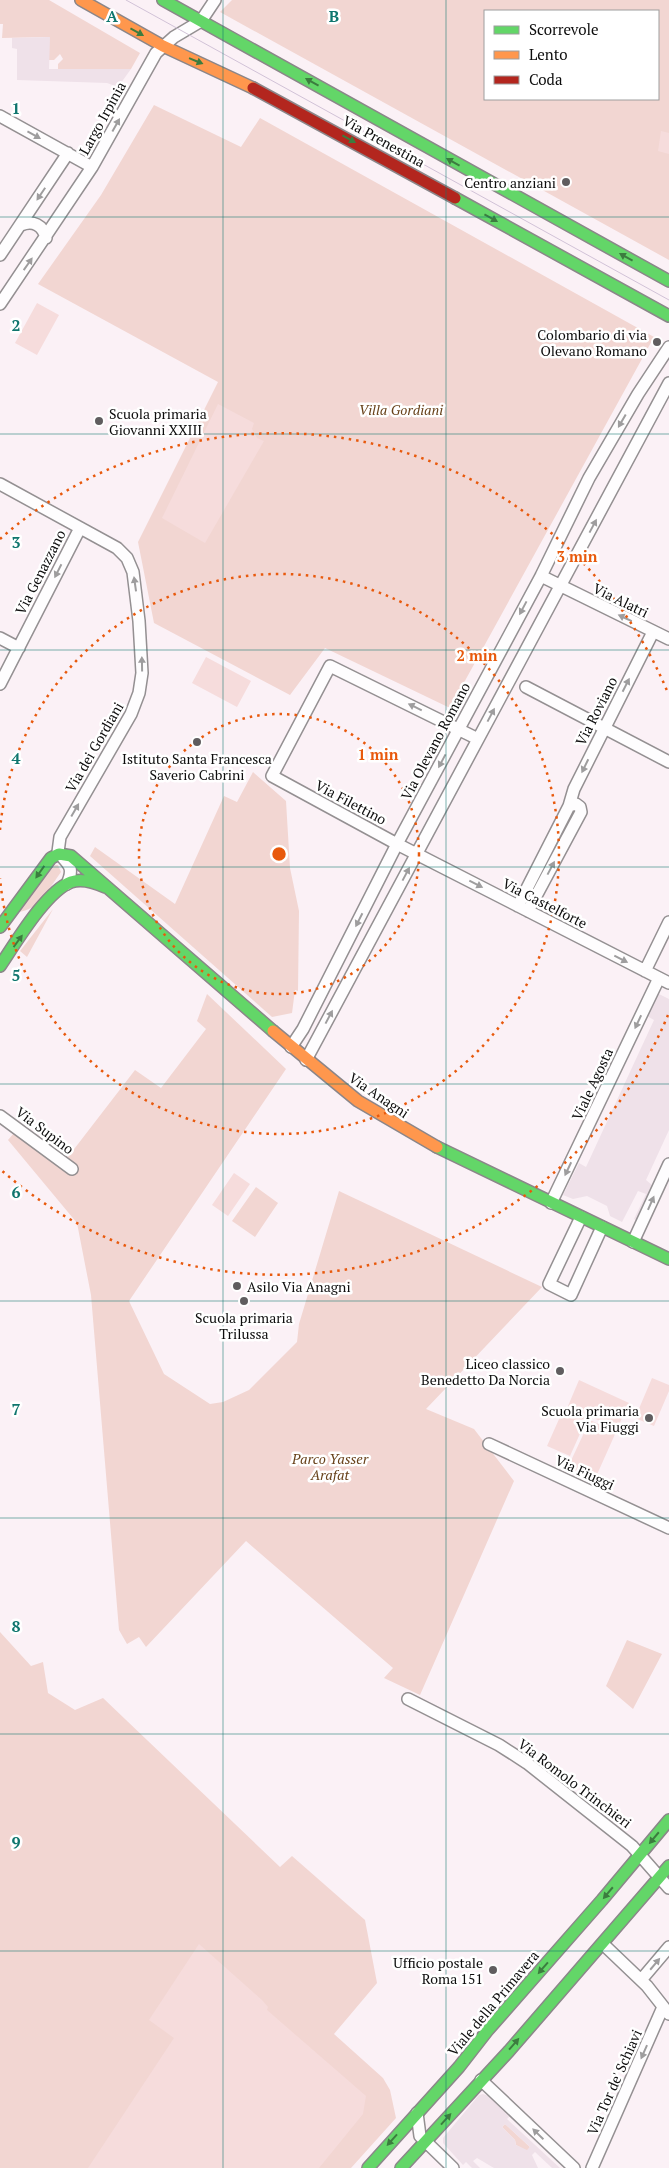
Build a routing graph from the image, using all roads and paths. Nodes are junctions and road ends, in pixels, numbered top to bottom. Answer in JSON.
{"nodes":[{"id":1,"x":81,"y":0,"type":"edge"},
{"id":2,"x":163,"y":0,"type":"edge"},
{"id":3,"x":215,"y":0,"type":"edge"},
{"id":4,"x":202,"y":21,"type":"junction"},
{"id":5,"x":163,"y":46,"type":"junction"},
{"id":6,"x":0,"y":116,"type":"edge"},
{"id":7,"x":68,"y":154,"type":"junction"},
{"id":8,"x":92,"y":167,"type":"junction"},
{"id":9,"x":21,"y":225,"type":"junction"},
{"id":10,"x":46,"y":238,"type":"junction"},
{"id":11,"x":1,"y":252,"type":"edge"},
{"id":12,"x":669,"y":281,"type":"edge"},
{"id":13,"x":0,"y":304,"type":"edge"},
{"id":14,"x":669,"y":316,"type":"edge"},
{"id":15,"x":668,"y":352,"type":"edge"},
{"id":16,"x":669,"y":383,"type":"edge"},
{"id":17,"x":638,"y":394,"type":"junction"},
{"id":18,"x":658,"y":402,"type":"junction"},
{"id":19,"x":0,"y":484,"type":"edge"},
{"id":20,"x":80,"y":528,"type":"junction"},
{"id":21,"x":541,"y":576,"type":"junction"},
{"id":22,"x":560,"y":587,"type":"junction"},
{"id":23,"x":653,"y":632,"type":"junction"},
{"id":24,"x":0,"y":638,"type":"edge"},
{"id":25,"x":669,"y":639,"type":"edge"},
{"id":26,"x":19,"y":648,"type":"junction"},
{"id":27,"x":0,"y":684,"type":"edge"},
{"id":28,"x":526,"y":687,"type":"dead end"},
{"id":29,"x":604,"y":728,"type":"junction"},
{"id":30,"x":459,"y":729,"type":"junction"},
{"id":31,"x":478,"y":738,"type":"junction"},
{"id":32,"x":669,"y":762,"type":"edge"},
{"id":33,"x":397,"y":844,"type":"junction"},
{"id":34,"x":59,"y":854,"type":"junction"},
{"id":35,"x":417,"y":854,"type":"junction"},
{"id":36,"x":68,"y":884,"type":"junction"},
{"id":37,"x":113,"y":891,"type":"junction"},
{"id":38,"x":523,"y":908,"type":"junction"},
{"id":39,"x":2,"y":916,"type":"edge"},
{"id":40,"x":36,"y":917,"type":"junction"},
{"id":41,"x":669,"y":922,"type":"edge"},
{"id":42,"x":0,"y":966,"type":"edge"},
{"id":43,"x":646,"y":972,"type":"junction"},
{"id":44,"x":664,"y":981,"type":"edge"},
{"id":45,"x":291,"y":1047,"type":"junction"},
{"id":46,"x":306,"y":1060,"type":"junction"},
{"id":47,"x":0,"y":1116,"type":"edge"},
{"id":48,"x":669,"y":1164,"type":"edge"},
{"id":49,"x":72,"y":1169,"type":"dead end"},
{"id":50,"x":551,"y":1203,"type":"junction"},
{"id":51,"x":581,"y":1217,"type":"junction"},
{"id":52,"x":602,"y":1227,"type":"junction"},
{"id":53,"x":634,"y":1242,"type":"junction"},
{"id":54,"x":669,"y":1259,"type":"edge"},
{"id":55,"x":489,"y":1444,"type":"dead end"},
{"id":56,"x":669,"y":1528,"type":"edge"},
{"id":57,"x":408,"y":1698,"type":"dead end"},
{"id":58,"x":669,"y":1820,"type":"edge"},
{"id":59,"x":640,"y":1855,"type":"junction"},
{"id":60,"x":669,"y":1866,"type":"edge"},
{"id":61,"x":660,"y":1878,"type":"junction"},
{"id":62,"x":669,"y":1888,"type":"edge"},
{"id":63,"x":602,"y":1944,"type":"junction"},
{"id":64,"x":669,"y":1947,"type":"edge"},
{"id":65,"x":641,"y":1980,"type":"junction"},
{"id":66,"x":666,"y":2011,"type":"edge"},
{"id":67,"x":481,"y":2080,"type":"junction"},
{"id":68,"x":417,"y":2113,"type":"junction"},
{"id":69,"x":425,"y":2142,"type":"junction"},
{"id":70,"x":368,"y":2168,"type":"edge"},
{"id":71,"x":401,"y":2168,"type":"edge"},
{"id":72,"x":453,"y":2168,"type":"edge"},
{"id":73,"x":574,"y":2168,"type":"edge"},
{"id":74,"x":592,"y":2168,"type":"edge"}],
"edges":[{"from":1,"to":5,"type":"main road","name":"Via Prenestina","one_way":true},
{"from":2,"to":4,"type":"main road","name":"Via Prenestina"},
{"from":3,"to":4,"type":"street"},
{"from":4,"to":5,"type":"street"},
{"from":12,"to":4,"type":"main road","name":"Via Prenestina","one_way":true},
{"from":8,"to":5,"type":"street","name":"Largo Irpinia","one_way":true},
{"from":5,"to":14,"type":"main road","name":"Via Prenestina","one_way":true},
{"from":6,"to":7,"type":"street","name":"Largo Irpinia","one_way":true},
{"from":7,"to":8,"type":"street","name":"Largo Irpinia"},
{"from":7,"to":9,"type":"street","one_way":true},
{"from":8,"to":10,"type":"street"},
{"from":9,"to":10,"type":"street"},
{"from":9,"to":11,"type":"street"},
{"from":13,"to":10,"type":"street","one_way":true},
{"from":15,"to":17,"type":"street","name":"Via Olevano Romano"},
{"from":16,"to":18,"type":"street"},
{"from":17,"to":18,"type":"street"},
{"from":17,"to":21,"type":"street","name":"Via Olevano Romano","one_way":true},
{"from":22,"to":18,"type":"street","one_way":true},
{"from":19,"to":20,"type":"street","name":"Via dei Gordiani"},
{"from":20,"to":26,"type":"street","name":"Via Genazzano","one_way":true},
{"from":34,"to":20,"type":"street","name":"Via dei Gordiani","one_way":true},
{"from":21,"to":22,"type":"street"},
{"from":21,"to":30,"type":"street","name":"Via Olevano Romano","one_way":true},
{"from":23,"to":22,"type":"street","name":"Via Alatri","one_way":true},
{"from":31,"to":22,"type":"street","one_way":true},
{"from":23,"to":25,"type":"street","name":"Via Alatri"},
{"from":29,"to":23,"type":"street","name":"Via Roviano","one_way":true},
{"from":24,"to":26,"type":"street"},
{"from":26,"to":27,"type":"street","name":"Via Genazzano"},
{"from":28,"to":29,"type":"street"},
{"from":29,"to":32,"type":"street"},
{"from":29,"to":38,"type":"street","name":"Via Roviano","one_way":true},
{"from":30,"to":31,"type":"street"},
{"from":30,"to":33,"type":"street","name":"Via Olevano Romano","one_way":true},
{"from":30,"to":33,"type":"street","name":"Via Filettino","one_way":true},
{"from":31,"to":35,"type":"street"},
{"from":33,"to":35,"type":"street","name":"Via Filettino"},
{"from":33,"to":45,"type":"street","name":"Via Olevano Romano","one_way":true},
{"from":34,"to":36,"type":"street"},
{"from":34,"to":37,"type":"main road","name":"Via Anagni"},
{"from":34,"to":39,"type":"main road","one_way":true},
{"from":35,"to":38,"type":"street","name":"Via Castelforte","one_way":true},
{"from":46,"to":35,"type":"street","one_way":true},
{"from":36,"to":37,"type":"main road","name":"Via Anagni"},
{"from":36,"to":40,"type":"main road"},
{"from":37,"to":45,"type":"main road","name":"Via Anagni"},
{"from":38,"to":43,"type":"street","name":"Via Castelforte","one_way":true},
{"from":39,"to":40,"type":"main road"},
{"from":42,"to":40,"type":"main road","one_way":true},
{"from":41,"to":43,"type":"street"},
{"from":43,"to":44,"type":"street","name":"Via Castelforte"},
{"from":44,"to":50,"type":"street","name":"Viale Agosta","one_way":true},
{"from":45,"to":46,"type":"main road","name":"Via Anagni"},
{"from":46,"to":50,"type":"main road","name":"Via Anagni"},
{"from":47,"to":49,"type":"street","name":"Via Supino"},
{"from":53,"to":48,"type":"street","one_way":true},
{"from":50,"to":51,"type":"main road","name":"Via Anagni"},
{"from":51,"to":52,"type":"main road","name":"Via Anagni"},
{"from":51,"to":52,"type":"street"},
{"from":52,"to":53,"type":"main road","name":"Via Anagni"},
{"from":53,"to":54,"type":"main road","name":"Via Anagni"},
{"from":55,"to":56,"type":"street","name":"Via Fiuggi"},
{"from":57,"to":59,"type":"street","name":"Via Romolo Trinchieri"},
{"from":58,"to":59,"type":"main road","one_way":true},
{"from":59,"to":61,"type":"street","name":"Via Romolo Trinchieri"},
{"from":59,"to":68,"type":"main road","name":"Viale della Primavera","one_way":true},
{"from":60,"to":61,"type":"main road"},
{"from":61,"to":62,"type":"street","name":"Via Romolo Trinchieri"},
{"from":61,"to":63,"type":"main road"},
{"from":63,"to":65,"type":"street"},
{"from":67,"to":63,"type":"main road","one_way":true},
{"from":65,"to":64,"type":"street","one_way":true},
{"from":65,"to":66,"type":"street"},
{"from":66,"to":74,"type":"street","name":"Via Tor de' Schiavi","one_way":true},
{"from":69,"to":67,"type":"main road","one_way":true},
{"from":73,"to":67,"type":"street","one_way":true},
{"from":68,"to":69,"type":"street"},
{"from":68,"to":70,"type":"main road","name":"Viale della Primavera","one_way":true},
{"from":69,"to":71,"type":"main road"},
{"from":69,"to":72,"type":"street"}]}
